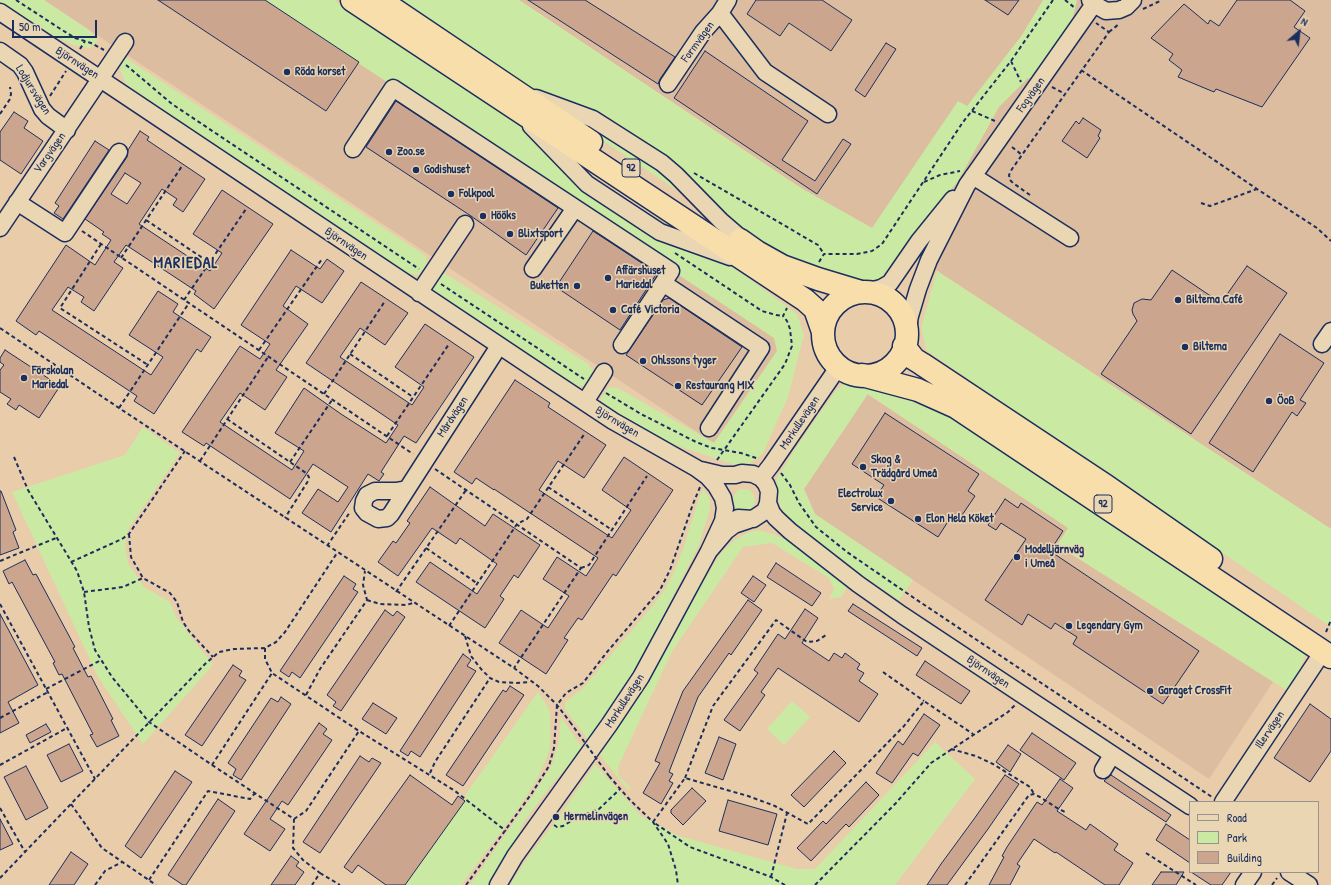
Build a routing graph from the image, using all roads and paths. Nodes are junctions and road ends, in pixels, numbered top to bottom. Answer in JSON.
{"nodes":[{"id":1,"x":16,"y":0,"type":"edge"},
{"id":2,"x":352,"y":0,"type":"edge"},
{"id":3,"x":380,"y":0,"type":"edge"},
{"id":4,"x":1053,"y":0,"type":"edge"},
{"id":5,"x":1065,"y":0,"type":"edge"},
{"id":6,"x":1133,"y":0,"type":"edge"},
{"id":7,"x":724,"y":6,"type":"edge"},
{"id":8,"x":1090,"y":6,"type":"edge"},
{"id":9,"x":0,"y":12,"type":"edge"},
{"id":10,"x":85,"y":41,"type":"junction"},
{"id":11,"x":125,"y":42,"type":"dead end"},
{"id":12,"x":0,"y":51,"type":"edge"},
{"id":13,"x":115,"y":56,"type":"junction"},
{"id":14,"x":73,"y":61,"type":"junction"},
{"id":15,"x":1011,"y":61,"type":"junction"},
{"id":16,"x":1081,"y":70,"type":"junction"},
{"id":17,"x":100,"y":79,"type":"junction"},
{"id":18,"x":1021,"y":82,"type":"dead end"},
{"id":19,"x":668,"y":84,"type":"dead end"},
{"id":20,"x":10,"y":88,"type":"dead end"},
{"id":21,"x":1049,"y":91,"type":"dead end"},
{"id":22,"x":1065,"y":94,"type":"junction"},
{"id":23,"x":42,"y":109,"type":"junction"},
{"id":24,"x":972,"y":111,"type":"junction"},
{"id":25,"x":0,"y":114,"type":"edge"},
{"id":26,"x":828,"y":114,"type":"dead end"},
{"id":27,"x":995,"y":121,"type":"dead end"},
{"id":28,"x":67,"y":130,"type":"junction"},
{"id":29,"x":1012,"y":147,"type":"dead end"},
{"id":30,"x":353,"y":149,"type":"dead end"},
{"id":31,"x":119,"y":152,"type":"dead end"},
{"id":32,"x":1022,"y":155,"type":"junction"},
{"id":33,"x":182,"y":166,"type":"dead end"},
{"id":34,"x":692,"y":172,"type":"dead end"},
{"id":35,"x":968,"y":177,"type":"junction"},
{"id":36,"x":923,"y":183,"type":"junction"},
{"id":37,"x":1257,"y":189,"type":"junction"},
{"id":38,"x":1032,"y":196,"type":"dead end"},
{"id":39,"x":17,"y":202,"type":"junction"},
{"id":40,"x":1201,"y":203,"type":"dead end"},
{"id":41,"x":575,"y":208,"type":"junction"},
{"id":42,"x":246,"y":209,"type":"dead end"},
{"id":43,"x":146,"y":220,"type":"junction"},
{"id":44,"x":72,"y":224,"type":"junction"},
{"id":45,"x":465,"y":224,"type":"dead end"},
{"id":46,"x":0,"y":228,"type":"edge"},
{"id":47,"x":1070,"y":238,"type":"dead end"},
{"id":48,"x":1331,"y":241,"type":"edge"},
{"id":49,"x":101,"y":244,"type":"junction"},
{"id":50,"x":671,"y":250,"type":"dead end"},
{"id":51,"x":824,"y":254,"type":"junction"},
{"id":52,"x":121,"y":258,"type":"junction"},
{"id":53,"x":753,"y":258,"type":"junction"},
{"id":54,"x":322,"y":259,"type":"dead end"},
{"id":55,"x":210,"y":263,"type":"junction"},
{"id":56,"x":817,"y":264,"type":"dead end"},
{"id":57,"x":533,"y":269,"type":"dead end"},
{"id":58,"x":430,"y":276,"type":"junction"},
{"id":59,"x":663,"y":283,"type":"junction"},
{"id":60,"x":864,"y":292,"type":"junction"},
{"id":61,"x":419,"y":293,"type":"junction"},
{"id":62,"x":184,"y":300,"type":"junction"},
{"id":63,"x":385,"y":301,"type":"dead end"},
{"id":64,"x":189,"y":303,"type":"junction"},
{"id":65,"x":789,"y":306,"type":"dead end"},
{"id":66,"x":783,"y":316,"type":"junction"},
{"id":67,"x":0,"y":328,"type":"edge"},
{"id":68,"x":823,"y":332,"type":"junction"},
{"id":69,"x":905,"y":342,"type":"junction"},
{"id":70,"x":449,"y":344,"type":"dead end"},
{"id":71,"x":622,"y":345,"type":"dead end"},
{"id":72,"x":499,"y":346,"type":"junction"},
{"id":73,"x":259,"y":350,"type":"junction"},
{"id":74,"x":350,"y":354,"type":"junction"},
{"id":75,"x":268,"y":357,"type":"junction"},
{"id":76,"x":148,"y":365,"type":"junction"},
{"id":77,"x":839,"y":366,"type":"junction"},
{"id":78,"x":604,"y":372,"type":"dead end"},
{"id":79,"x":862,"y":375,"type":"junction"},
{"id":80,"x":595,"y":386,"type":"junction"},
{"id":81,"x":324,"y":394,"type":"junction"},
{"id":82,"x":413,"y":397,"type":"junction"},
{"id":83,"x":332,"y":400,"type":"junction"},
{"id":84,"x":585,"y":402,"type":"junction"},
{"id":85,"x":119,"y":408,"type":"junction"},
{"id":86,"x":227,"y":420,"type":"junction"},
{"id":87,"x":709,"y":428,"type":"dead end"},
{"id":88,"x":585,"y":433,"type":"dead end"},
{"id":89,"x":387,"y":436,"type":"junction"},
{"id":90,"x":185,"y":451,"type":"junction"},
{"id":91,"x":723,"y":451,"type":"junction"},
{"id":92,"x":14,"y":458,"type":"dead end"},
{"id":93,"x":200,"y":461,"type":"junction"},
{"id":94,"x":290,"y":462,"type":"junction"},
{"id":95,"x":425,"y":462,"type":"junction"},
{"id":96,"x":771,"y":465,"type":"junction"},
{"id":97,"x":704,"y":472,"type":"junction"},
{"id":98,"x":735,"y":475,"type":"junction"},
{"id":99,"x":647,"y":476,"type":"dead end"},
{"id":100,"x":761,"y":478,"type":"junction"},
{"id":101,"x":548,"y":487,"type":"junction"},
{"id":102,"x":407,"y":488,"type":"junction"},
{"id":103,"x":466,"y":490,"type":"junction"},
{"id":104,"x":724,"y":503,"type":"junction"},
{"id":105,"x":768,"y":503,"type":"junction"},
{"id":106,"x":363,"y":508,"type":"junction"},
{"id":107,"x":285,"y":518,"type":"junction"},
{"id":108,"x":751,"y":519,"type":"junction"},
{"id":109,"x":517,"y":524,"type":"junction"},
{"id":110,"x":612,"y":530,"type":"junction"},
{"id":111,"x":790,"y":531,"type":"junction"},
{"id":112,"x":129,"y":534,"type":"junction"},
{"id":113,"x":57,"y":538,"type":"junction"},
{"id":114,"x":327,"y":546,"type":"junction"},
{"id":115,"x":426,"y":548,"type":"junction"},
{"id":116,"x":708,"y":551,"type":"junction"},
{"id":117,"x":337,"y":553,"type":"junction"},
{"id":118,"x":0,"y":561,"type":"edge"},
{"id":119,"x":71,"y":562,"type":"junction"},
{"id":120,"x":580,"y":568,"type":"junction"},
{"id":121,"x":365,"y":571,"type":"junction"},
{"id":122,"x":142,"y":578,"type":"junction"},
{"id":123,"x":478,"y":584,"type":"junction"},
{"id":124,"x":84,"y":592,"type":"junction"},
{"id":125,"x":396,"y":592,"type":"junction"},
{"id":126,"x":367,"y":600,"type":"junction"},
{"id":127,"x":413,"y":603,"type":"junction"},
{"id":128,"x":0,"y":604,"type":"edge"},
{"id":129,"x":1331,"y":620,"type":"edge"},
{"id":130,"x":449,"y":626,"type":"junction"},
{"id":131,"x":826,"y":635,"type":"dead end"},
{"id":132,"x":465,"y":636,"type":"junction"},
{"id":133,"x":1329,"y":636,"type":"edge"},
{"id":134,"x":265,"y":648,"type":"junction"},
{"id":135,"x":213,"y":657,"type":"junction"},
{"id":136,"x":1325,"y":658,"type":"edge"},
{"id":137,"x":101,"y":660,"type":"junction"},
{"id":138,"x":514,"y":668,"type":"junction"},
{"id":139,"x":883,"y":672,"type":"dead end"},
{"id":140,"x":272,"y":673,"type":"junction"},
{"id":141,"x":490,"y":678,"type":"junction"},
{"id":142,"x":1035,"y":679,"type":"junction"},
{"id":143,"x":532,"y":682,"type":"junction"},
{"id":144,"x":46,"y":689,"type":"junction"},
{"id":145,"x":48,"y":692,"type":"junction"},
{"id":146,"x":306,"y":695,"type":"junction"},
{"id":147,"x":1024,"y":695,"type":"junction"},
{"id":148,"x":924,"y":701,"type":"junction"},
{"id":149,"x":557,"y":705,"type":"junction"},
{"id":150,"x":0,"y":718,"type":"edge"},
{"id":151,"x":149,"y":722,"type":"junction"},
{"id":152,"x":68,"y":728,"type":"junction"},
{"id":153,"x":359,"y":731,"type":"junction"},
{"id":154,"x":974,"y":734,"type":"junction"},
{"id":155,"x":951,"y":749,"type":"junction"},
{"id":156,"x":1112,"y":755,"type":"junction"},
{"id":157,"x":0,"y":765,"type":"edge"},
{"id":158,"x":212,"y":765,"type":"junction"},
{"id":159,"x":1103,"y":770,"type":"dead end"},
{"id":160,"x":429,"y":774,"type":"junction"},
{"id":161,"x":685,"y":778,"type":"junction"},
{"id":162,"x":95,"y":779,"type":"junction"},
{"id":163,"x":620,"y":789,"type":"junction"},
{"id":164,"x":255,"y":793,"type":"junction"},
{"id":165,"x":1034,"y":794,"type":"junction"},
{"id":166,"x":1219,"y":800,"type":"edge"},
{"id":167,"x":70,"y":804,"type":"junction"},
{"id":168,"x":1189,"y":805,"type":"edge"},
{"id":169,"x":0,"y":808,"type":"edge"},
{"id":170,"x":787,"y":813,"type":"junction"},
{"id":171,"x":1067,"y":814,"type":"dead end"},
{"id":172,"x":294,"y":819,"type":"junction"},
{"id":173,"x":653,"y":822,"type":"junction"},
{"id":174,"x":551,"y":824,"type":"dead end"},
{"id":175,"x":506,"y":831,"type":"junction"},
{"id":176,"x":25,"y":852,"type":"junction"},
{"id":177,"x":1146,"y":853,"type":"dead end"},
{"id":178,"x":122,"y":862,"type":"junction"},
{"id":179,"x":320,"y":873,"type":"junction"},
{"id":180,"x":1252,"y":873,"type":"edge"},
{"id":181,"x":1291,"y":873,"type":"edge"},
{"id":182,"x":771,"y":877,"type":"junction"},
{"id":183,"x":0,"y":878,"type":"edge"},
{"id":184,"x":149,"y":880,"type":"junction"},
{"id":185,"x":1192,"y":884,"type":"edge"},
{"id":186,"x":95,"y":885,"type":"edge"},
{"id":187,"x":156,"y":885,"type":"edge"},
{"id":188,"x":312,"y":885,"type":"edge"},
{"id":189,"x":340,"y":885,"type":"edge"},
{"id":190,"x":466,"y":885,"type":"edge"},
{"id":191,"x":498,"y":885,"type":"edge"},
{"id":192,"x":678,"y":885,"type":"edge"},
{"id":193,"x":785,"y":885,"type":"edge"},
{"id":194,"x":816,"y":885,"type":"edge"},
{"id":195,"x":965,"y":885,"type":"edge"},
{"id":196,"x":1196,"y":885,"type":"edge"},
{"id":197,"x":1244,"y":885,"type":"edge"},
{"id":198,"x":1309,"y":885,"type":"edge"}],
"edges":[{"from":1,"to":10,"type":"path"},
{"from":2,"to":53,"type":"highway","number":"92"},
{"from":3,"to":53,"type":"highway","number":"92"},
{"from":4,"to":15,"type":"path"},
{"from":5,"to":8,"type":"path"},
{"from":6,"to":8,"type":"street"},
{"from":7,"to":19,"type":"street","name":"Formvägen"},
{"from":7,"to":26,"type":"street"},
{"from":8,"to":16,"type":"path"},
{"from":8,"to":35,"type":"street","name":"Fogvägen"},
{"from":9,"to":14,"type":"street","name":"Björnvägen"},
{"from":10,"to":13,"type":"path"},
{"from":10,"to":14,"type":"path"},
{"from":11,"to":13,"type":"street","name":"Vargvägen"},
{"from":12,"to":23,"type":"street","name":"Lodjursvägen"},
{"from":13,"to":17,"type":"street","name":"Vargvägen"},
{"from":13,"to":58,"type":"path"},
{"from":14,"to":17,"type":"street","name":"Björnvägen"},
{"from":14,"to":23,"type":"path"},
{"from":15,"to":18,"type":"path"},
{"from":15,"to":24,"type":"path"},
{"from":16,"to":22,"type":"path"},
{"from":16,"to":37,"type":"path"},
{"from":17,"to":28,"type":"street","name":"Vargvägen"},
{"from":17,"to":61,"type":"street","name":"Björnvägen"},
{"from":20,"to":25,"type":"path"},
{"from":21,"to":22,"type":"path"},
{"from":22,"to":32,"type":"path"},
{"from":23,"to":28,"type":"street","name":"Lodjursvägen"},
{"from":24,"to":27,"type":"path"},
{"from":24,"to":36,"type":"path"},
{"from":28,"to":39,"type":"street","name":"Vargvägen"},
{"from":29,"to":32,"type":"path"},
{"from":30,"to":41,"type":"street"},
{"from":31,"to":44,"type":"street"},
{"from":32,"to":38,"type":"path"},
{"from":33,"to":43,"type":"path"},
{"from":34,"to":51,"type":"path"},
{"from":35,"to":36,"type":"path"},
{"from":35,"to":47,"type":"street"},
{"from":35,"to":60,"type":"street","name":"Fogvägen"},
{"from":35,"to":69,"type":"street","name":"Fogvägen"},
{"from":36,"to":51,"type":"path"},
{"from":37,"to":40,"type":"path"},
{"from":37,"to":48,"type":"path"},
{"from":39,"to":44,"type":"street"},
{"from":39,"to":46,"type":"street","name":"Vargvägen"},
{"from":41,"to":57,"type":"street"},
{"from":41,"to":59,"type":"street"},
{"from":42,"to":55,"type":"path"},
{"from":43,"to":52,"type":"path"},
{"from":43,"to":55,"type":"path"},
{"from":44,"to":49,"type":"path"},
{"from":45,"to":58,"type":"street"},
{"from":49,"to":52,"type":"path"},
{"from":49,"to":76,"type":"path"},
{"from":50,"to":66,"type":"path"},
{"from":51,"to":56,"type":"path"},
{"from":52,"to":62,"type":"path"},
{"from":53,"to":60,"type":"highway","number":"92"},
{"from":53,"to":68,"type":"highway","number":"92"},
{"from":54,"to":73,"type":"path"},
{"from":55,"to":62,"type":"path"},
{"from":58,"to":61,"type":"street"},
{"from":58,"to":80,"type":"path"},
{"from":59,"to":71,"type":"street"},
{"from":59,"to":87,"type":"street"},
{"from":60,"to":68,"type":"highway"},
{"from":60,"to":69,"type":"highway"},
{"from":61,"to":72,"type":"street","name":"Björnvägen"},
{"from":62,"to":64,"type":"path"},
{"from":63,"to":74,"type":"path"},
{"from":64,"to":73,"type":"path"},
{"from":64,"to":76,"type":"path"},
{"from":65,"to":66,"type":"path"},
{"from":66,"to":91,"type":"path"},
{"from":67,"to":85,"type":"path"},
{"from":68,"to":77,"type":"highway"},
{"from":69,"to":79,"type":"highway"},
{"from":69,"to":133,"type":"highway","number":"92"},
{"from":70,"to":82,"type":"path"},
{"from":72,"to":84,"type":"street","name":"Björnvägen"},
{"from":72,"to":95,"type":"street","name":"Mårdvägen"},
{"from":73,"to":75,"type":"path"},
{"from":74,"to":81,"type":"path"},
{"from":74,"to":82,"type":"path"},
{"from":75,"to":81,"type":"path"},
{"from":75,"to":86,"type":"path"},
{"from":76,"to":85,"type":"path"},
{"from":77,"to":79,"type":"highway"},
{"from":77,"to":96,"type":"street","name":"Morkullevägen"},
{"from":78,"to":80,"type":"street"},
{"from":79,"to":136,"type":"highway","number":"92"},
{"from":80,"to":84,"type":"street"},
{"from":80,"to":91,"type":"path"},
{"from":81,"to":83,"type":"path"},
{"from":82,"to":89,"type":"path"},
{"from":83,"to":89,"type":"path"},
{"from":83,"to":94,"type":"path"},
{"from":84,"to":97,"type":"street","name":"Björnvägen"},
{"from":85,"to":90,"type":"path"},
{"from":86,"to":93,"type":"path"},
{"from":86,"to":94,"type":"path"},
{"from":88,"to":101,"type":"path"},
{"from":89,"to":95,"type":"path"},
{"from":90,"to":93,"type":"path"},
{"from":90,"to":112,"type":"path"},
{"from":91,"to":96,"type":"path"},
{"from":91,"to":97,"type":"path"},
{"from":92,"to":113,"type":"path"},
{"from":93,"to":107,"type":"path"},
{"from":94,"to":107,"type":"path"},
{"from":95,"to":102,"type":"street","name":"Mårdvägen"},
{"from":95,"to":103,"type":"path"},
{"from":96,"to":100,"type":"street","name":"Morkullevägen"},
{"from":96,"to":142,"type":"path"},
{"from":97,"to":98,"type":"street","name":"Björnvägen"},
{"from":97,"to":104,"type":"street","name":"Björnvägen"},
{"from":97,"to":149,"type":"path"},
{"from":98,"to":100,"type":"street","name":"Björnvägen"},
{"from":98,"to":104,"type":"street"},
{"from":99,"to":110,"type":"path"},
{"from":100,"to":105,"type":"street","name":"Björnvägen"},
{"from":101,"to":109,"type":"path"},
{"from":101,"to":110,"type":"path"},
{"from":102,"to":106,"type":"street"},
{"from":102,"to":106,"type":"street","name":"Mårdvägen"},
{"from":103,"to":109,"type":"path"},
{"from":103,"to":115,"type":"path"},
{"from":104,"to":108,"type":"street","name":"Björnvägen"},
{"from":104,"to":116,"type":"street"},
{"from":105,"to":108,"type":"street"},
{"from":105,"to":111,"type":"street","name":"Björnvägen"},
{"from":106,"to":114,"type":"path"},
{"from":107,"to":114,"type":"path"},
{"from":108,"to":111,"type":"street","name":"Björnvägen"},
{"from":108,"to":116,"type":"street","name":"Morkullevägen"},
{"from":109,"to":120,"type":"path"},
{"from":109,"to":123,"type":"path"},
{"from":110,"to":120,"type":"path"},
{"from":111,"to":147,"type":"street","name":"Björnvägen"},
{"from":112,"to":119,"type":"path"},
{"from":112,"to":122,"type":"path"},
{"from":113,"to":118,"type":"path"},
{"from":113,"to":119,"type":"path"},
{"from":114,"to":117,"type":"path"},
{"from":115,"to":123,"type":"path"},
{"from":115,"to":125,"type":"path"},
{"from":116,"to":191,"type":"street","name":"Morkullevägen"},
{"from":117,"to":121,"type":"path"},
{"from":117,"to":134,"type":"path"},
{"from":119,"to":124,"type":"path"},
{"from":120,"to":138,"type":"path"},
{"from":121,"to":125,"type":"path"},
{"from":121,"to":126,"type":"path"},
{"from":122,"to":124,"type":"path"},
{"from":122,"to":135,"type":"path"},
{"from":123,"to":130,"type":"path"},
{"from":124,"to":137,"type":"path"},
{"from":125,"to":127,"type":"path"},
{"from":126,"to":127,"type":"path"},
{"from":126,"to":146,"type":"path"},
{"from":127,"to":130,"type":"path"},
{"from":128,"to":144,"type":"path"},
{"from":129,"to":133,"type":"path"},
{"from":130,"to":132,"type":"path"},
{"from":131,"to":161,"type":"path"},
{"from":132,"to":138,"type":"path"},
{"from":132,"to":141,"type":"path"},
{"from":134,"to":135,"type":"path"},
{"from":134,"to":140,"type":"path"},
{"from":135,"to":151,"type":"path"},
{"from":136,"to":166,"type":"street","name":"Illervägen"},
{"from":137,"to":144,"type":"path"},
{"from":137,"to":151,"type":"path"},
{"from":138,"to":143,"type":"path"},
{"from":139,"to":148,"type":"path"},
{"from":140,"to":146,"type":"path"},
{"from":140,"to":158,"type":"path"},
{"from":141,"to":143,"type":"path"},
{"from":141,"to":160,"type":"path"},
{"from":142,"to":147,"type":"path"},
{"from":142,"to":166,"type":"path"},
{"from":143,"to":149,"type":"path"},
{"from":144,"to":145,"type":"path"},
{"from":145,"to":150,"type":"path"},
{"from":145,"to":152,"type":"path"},
{"from":146,"to":153,"type":"path"},
{"from":147,"to":154,"type":"path"},
{"from":147,"to":156,"type":"street","name":"Björnvägen"},
{"from":148,"to":154,"type":"path"},
{"from":148,"to":170,"type":"path"},
{"from":149,"to":163,"type":"path","bridge":true},
{"from":149,"to":175,"type":"path"},
{"from":151,"to":158,"type":"path"},
{"from":151,"to":162,"type":"path"},
{"from":152,"to":157,"type":"path"},
{"from":152,"to":162,"type":"path"},
{"from":153,"to":160,"type":"path"},
{"from":153,"to":172,"type":"path"},
{"from":154,"to":155,"type":"path"},
{"from":155,"to":165,"type":"path"},
{"from":155,"to":194,"type":"path"},
{"from":156,"to":159,"type":"street"},
{"from":156,"to":168,"type":"street","name":"Björnvägen"},
{"from":158,"to":164,"type":"path"},
{"from":160,"to":175,"type":"path"},
{"from":161,"to":170,"type":"path"},
{"from":161,"to":173,"type":"path"},
{"from":162,"to":167,"type":"path"},
{"from":163,"to":173,"type":"path"},
{"from":163,"to":174,"type":"path"},
{"from":164,"to":172,"type":"path"},
{"from":164,"to":184,"type":"path"},
{"from":165,"to":171,"type":"path"},
{"from":165,"to":195,"type":"path"},
{"from":167,"to":176,"type":"path"},
{"from":167,"to":178,"type":"path"},
{"from":169,"to":176,"type":"path"},
{"from":170,"to":182,"type":"path"},
{"from":172,"to":179,"type":"path"},
{"from":173,"to":182,"type":"path"},
{"from":173,"to":192,"type":"path"},
{"from":175,"to":190,"type":"path"},
{"from":176,"to":183,"type":"path"},
{"from":177,"to":185,"type":"path"},
{"from":178,"to":184,"type":"path"},
{"from":178,"to":186,"type":"path"},
{"from":179,"to":188,"type":"path"},
{"from":179,"to":189,"type":"path"},
{"from":180,"to":197,"type":"street"},
{"from":181,"to":198,"type":"street"},
{"from":182,"to":193,"type":"path"},
{"from":184,"to":187,"type":"path"},
{"from":185,"to":196,"type":"path"}]}
